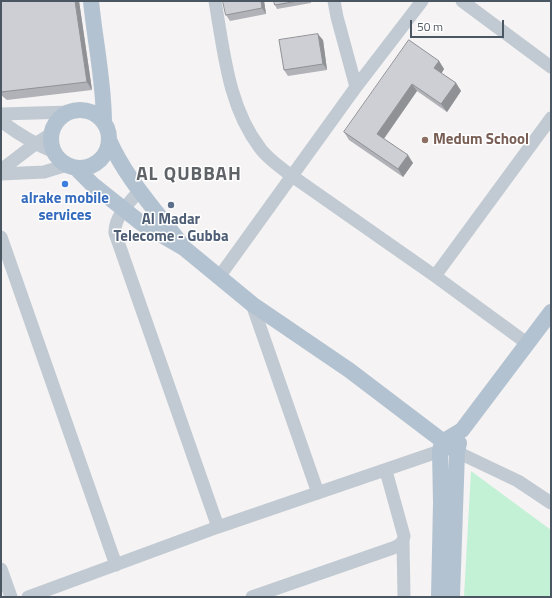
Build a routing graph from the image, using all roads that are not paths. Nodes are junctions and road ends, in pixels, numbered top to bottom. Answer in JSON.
{"nodes":[{"id":1,"x":91,"y":1,"type":"edge"},
{"id":2,"x":215,"y":1,"type":"edge"},
{"id":3,"x":334,"y":1,"type":"edge"},
{"id":4,"x":422,"y":1,"type":"edge"},
{"id":5,"x":462,"y":1,"type":"edge"},
{"id":6,"x":551,"y":68,"type":"edge"},
{"id":7,"x":356,"y":88,"type":"junction"},
{"id":8,"x":70,"y":112,"type":"junction"},
{"id":9,"x":1,"y":114,"type":"edge"},
{"id":10,"x":551,"y":118,"type":"edge"},
{"id":11,"x":1,"y":121,"type":"edge"},
{"id":12,"x":104,"y":123,"type":"junction"},
{"id":13,"x":51,"y":134,"type":"junction"},
{"id":14,"x":109,"y":140,"type":"junction"},
{"id":15,"x":35,"y":144,"type":"junction"},
{"id":16,"x":54,"y":152,"type":"junction"},
{"id":17,"x":72,"y":166,"type":"junction"},
{"id":18,"x":1,"y":170,"type":"edge"},
{"id":19,"x":1,"y":174,"type":"edge"},
{"id":20,"x":292,"y":176,"type":"junction"},
{"id":21,"x":139,"y":191,"type":"junction"},
{"id":22,"x":124,"y":210,"type":"junction"},
{"id":23,"x":1,"y":237,"type":"edge"},
{"id":24,"x":184,"y":248,"type":"junction"},
{"id":25,"x":436,"y":276,"type":"junction"},
{"id":26,"x":219,"y":277,"type":"junction"},
{"id":27,"x":252,"y":304,"type":"junction"},
{"id":28,"x":551,"y":312,"type":"edge"},
{"id":29,"x":528,"y":344,"type":"junction"},
{"id":30,"x":462,"y":430,"type":"junction"},
{"id":31,"x":441,"y":447,"type":"junction"},
{"id":32,"x":457,"y":452,"type":"junction"},
{"id":33,"x":386,"y":471,"type":"junction"},
{"id":34,"x":318,"y":493,"type":"junction"},
{"id":35,"x":551,"y":503,"type":"edge"},
{"id":36,"x":218,"y":527,"type":"junction"},
{"id":37,"x":403,"y":542,"type":"junction"},
{"id":38,"x":116,"y":565,"type":"junction"},
{"id":39,"x":1,"y":569,"type":"edge"},
{"id":40,"x":11,"y":597,"type":"edge"},
{"id":41,"x":28,"y":597,"type":"edge"},
{"id":42,"x":252,"y":597,"type":"edge"},
{"id":43,"x":404,"y":597,"type":"edge"},
{"id":44,"x":439,"y":597,"type":"edge"},
{"id":45,"x":452,"y":597,"type":"edge"}],
"edges":[{"from":1,"to":12,"type":"main road"},
{"from":2,"to":20,"type":"street"},
{"from":3,"to":7,"type":"street"},
{"from":4,"to":7,"type":"street"},
{"from":5,"to":6,"type":"street"},
{"from":7,"to":20,"type":"street"},
{"from":8,"to":9,"type":"street"},
{"from":8,"to":12,"type":"main road"},
{"from":8,"to":13,"type":"main road"},
{"from":10,"to":25,"type":"street"},
{"from":11,"to":15,"type":"street"},
{"from":12,"to":14,"type":"main road"},
{"from":13,"to":15,"type":"street"},
{"from":13,"to":16,"type":"main road"},
{"from":14,"to":17,"type":"main road"},
{"from":14,"to":21,"type":"main road"},
{"from":15,"to":16,"type":"street"},
{"from":15,"to":18,"type":"street"},
{"from":16,"to":17,"type":"main road"},
{"from":17,"to":19,"type":"street"},
{"from":17,"to":22,"type":"main road"},
{"from":20,"to":25,"type":"street"},
{"from":20,"to":26,"type":"street"},
{"from":21,"to":22,"type":"street"},
{"from":21,"to":24,"type":"main road"},
{"from":22,"to":24,"type":"main road"},
{"from":22,"to":36,"type":"street"},
{"from":23,"to":38,"type":"street"},
{"from":24,"to":26,"type":"main road"},
{"from":25,"to":29,"type":"street"},
{"from":26,"to":27,"type":"main road"},
{"from":27,"to":31,"type":"main road"},
{"from":27,"to":34,"type":"street"},
{"from":28,"to":29,"type":"main road"},
{"from":29,"to":30,"type":"main road"},
{"from":30,"to":31,"type":"main road"},
{"from":30,"to":32,"type":"main road"},
{"from":31,"to":32,"type":"main road"},
{"from":31,"to":33,"type":"street"},
{"from":31,"to":44,"type":"main road"},
{"from":32,"to":35,"type":"street"},
{"from":32,"to":45,"type":"main road"},
{"from":33,"to":34,"type":"street"},
{"from":33,"to":37,"type":"street"},
{"from":34,"to":36,"type":"street"},
{"from":36,"to":38,"type":"street"},
{"from":37,"to":42,"type":"street"},
{"from":37,"to":43,"type":"street"},
{"from":38,"to":41,"type":"street"},
{"from":39,"to":40,"type":"street"}]}
